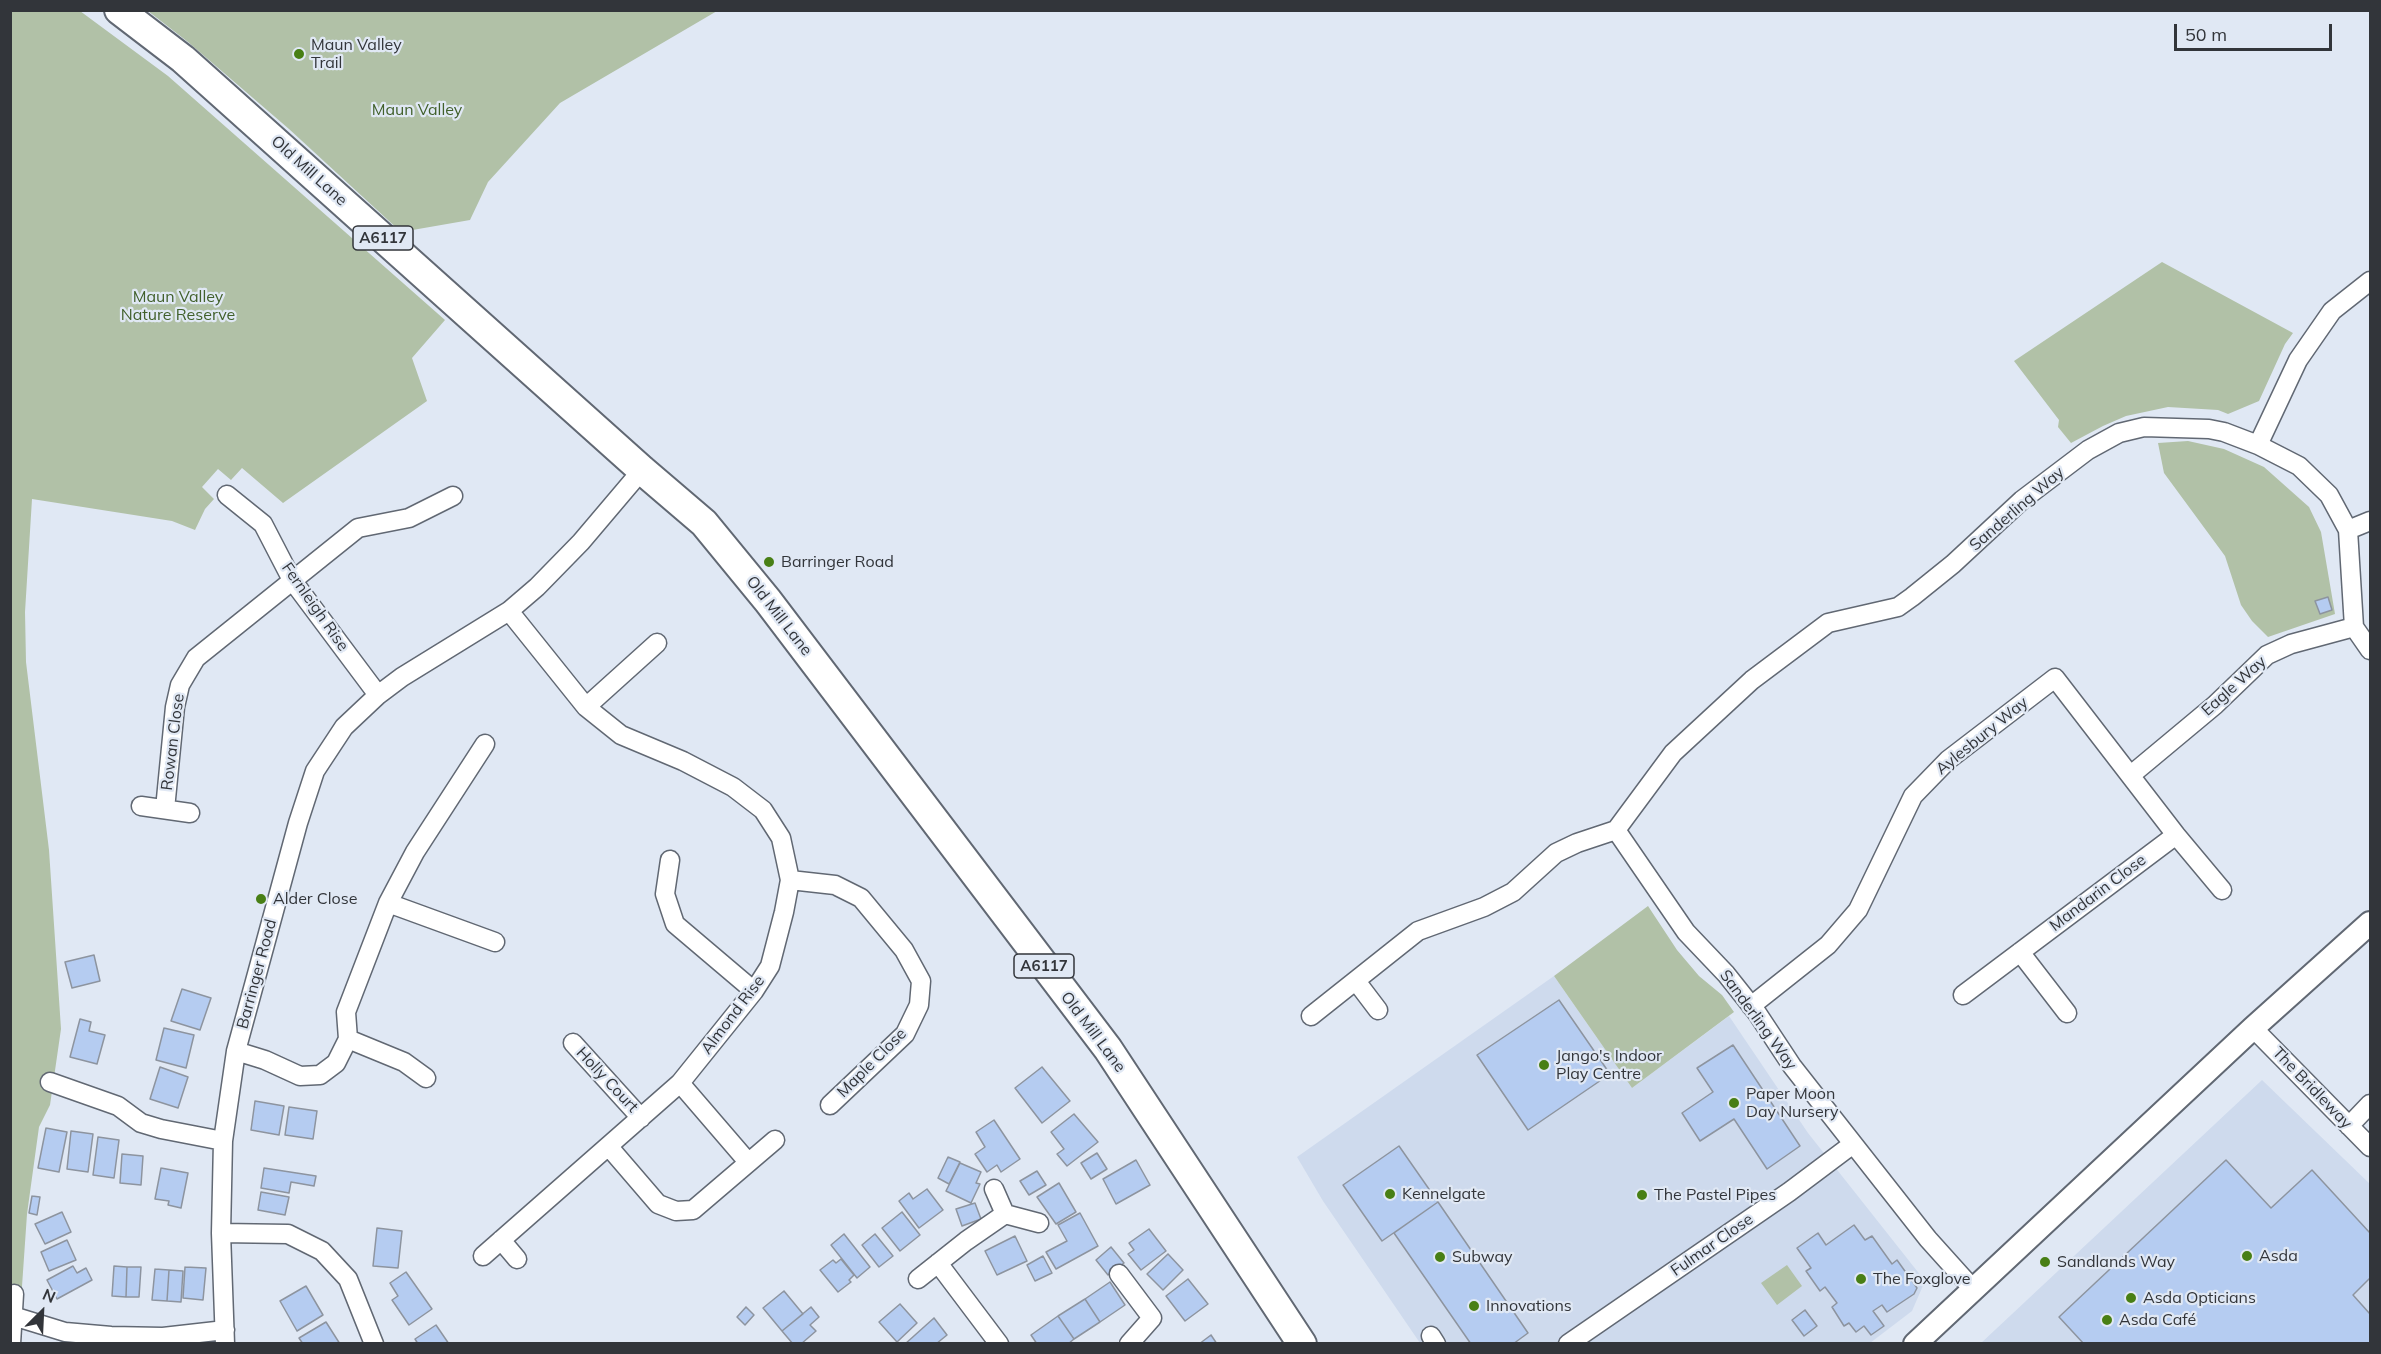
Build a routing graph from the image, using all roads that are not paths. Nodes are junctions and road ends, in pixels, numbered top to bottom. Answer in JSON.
{"nodes":[{"id":1,"x":119,"y":10,"type":"edge"},
{"id":2,"x":2370,"y":281,"type":"edge"},
{"id":3,"x":2258,"y":446,"type":"junction"},
{"id":4,"x":642,"y":470,"type":"junction"},
{"id":5,"x":227,"y":495,"type":"dead end"},
{"id":6,"x":453,"y":496,"type":"dead end"},
{"id":7,"x":2370,"y":521,"type":"edge"},
{"id":8,"x":2348,"y":530,"type":"junction"},
{"id":9,"x":292,"y":580,"type":"junction"},
{"id":10,"x":509,"y":611,"type":"junction"},
{"id":11,"x":2354,"y":627,"type":"junction"},
{"id":12,"x":657,"y":643,"type":"dead end"},
{"id":13,"x":2370,"y":650,"type":"edge"},
{"id":14,"x":378,"y":695,"type":"junction"},
{"id":15,"x":586,"y":707,"type":"junction"},
{"id":16,"x":485,"y":744,"type":"dead end"},
{"id":17,"x":2131,"y":775,"type":"junction"},
{"id":18,"x":141,"y":806,"type":"dead end"},
{"id":19,"x":165,"y":809,"type":"junction"},
{"id":20,"x":190,"y":813,"type":"dead end"},
{"id":21,"x":1616,"y":830,"type":"junction"},
{"id":22,"x":2176,"y":835,"type":"junction"},
{"id":23,"x":670,"y":860,"type":"dead end"},
{"id":24,"x":790,"y":880,"type":"junction"},
{"id":25,"x":2222,"y":890,"type":"dead end"},
{"id":26,"x":388,"y":903,"type":"junction"},
{"id":27,"x":2370,"y":923,"type":"edge"},
{"id":28,"x":495,"y":942,"type":"dead end"},
{"id":29,"x":2020,"y":952,"type":"junction"},
{"id":30,"x":1356,"y":981,"type":"junction"},
{"id":31,"x":754,"y":991,"type":"junction"},
{"id":32,"x":1963,"y":995,"type":"dead end"},
{"id":33,"x":1751,"y":1006,"type":"junction"},
{"id":34,"x":1378,"y":1010,"type":"dead end"},
{"id":35,"x":2067,"y":1013,"type":"dead end"},
{"id":36,"x":1311,"y":1016,"type":"dead end"},
{"id":37,"x":2253,"y":1028,"type":"junction"},
{"id":38,"x":348,"y":1039,"type":"junction"},
{"id":39,"x":573,"y":1043,"type":"dead end"},
{"id":40,"x":236,"y":1052,"type":"junction"},
{"id":41,"x":426,"y":1078,"type":"dead end"},
{"id":42,"x":50,"y":1082,"type":"dead end"},
{"id":43,"x":680,"y":1083,"type":"junction"},
{"id":44,"x":2370,"y":1104,"type":"edge"},
{"id":45,"x":830,"y":1105,"type":"dead end"},
{"id":46,"x":641,"y":1118,"type":"junction"},
{"id":47,"x":2349,"y":1126,"type":"junction"},
{"id":48,"x":775,"y":1140,"type":"dead end"},
{"id":49,"x":224,"y":1141,"type":"junction"},
{"id":50,"x":1853,"y":1144,"type":"junction"},
{"id":51,"x":609,"y":1147,"type":"junction"},
{"id":52,"x":2370,"y":1147,"type":"edge"},
{"id":53,"x":748,"y":1162,"type":"junction"},
{"id":54,"x":994,"y":1189,"type":"dead end"},
{"id":55,"x":1005,"y":1214,"type":"junction"},
{"id":56,"x":1039,"y":1223,"type":"dead end"},
{"id":57,"x":221,"y":1233,"type":"junction"},
{"id":58,"x":501,"y":1240,"type":"junction"},
{"id":59,"x":483,"y":1256,"type":"dead end"},
{"id":60,"x":517,"y":1259,"type":"dead end"},
{"id":61,"x":938,"y":1263,"type":"junction"},
{"id":62,"x":1119,"y":1274,"type":"dead end"},
{"id":63,"x":918,"y":1279,"type":"dead end"},
{"id":64,"x":1973,"y":1289,"type":"junction"},
{"id":65,"x":14,"y":1294,"type":"dead end"},
{"id":66,"x":13,"y":1316,"type":"junction"},
{"id":67,"x":225,"y":1337,"type":"edge"},
{"id":68,"x":1132,"y":1342,"type":"edge"},
{"id":69,"x":11,"y":1344,"type":"edge"},
{"id":70,"x":374,"y":1344,"type":"edge"},
{"id":71,"x":999,"y":1344,"type":"edge"},
{"id":72,"x":1302,"y":1344,"type":"edge"},
{"id":73,"x":1568,"y":1344,"type":"edge"},
{"id":74,"x":1915,"y":1344,"type":"edge"}],
"edges":[{"from":1,"to":4,"type":"main road","name":"Old Mill Lane","number":"A6117"},
{"from":2,"to":3,"type":"street"},
{"from":3,"to":8,"type":"street","name":"Sanderling Way"},
{"from":3,"to":21,"type":"street","name":"Sanderling Way"},
{"from":4,"to":10,"type":"street","name":"Barringer Road"},
{"from":4,"to":72,"type":"main road","name":"Old Mill Lane","number":"A6117"},
{"from":5,"to":9,"type":"street","name":"Fernleigh Rise"},
{"from":6,"to":9,"type":"street","name":"Rowan Close"},
{"from":7,"to":8,"type":"street"},
{"from":8,"to":11,"type":"street","name":"Sanderling Way"},
{"from":9,"to":14,"type":"street","name":"Fernleigh Rise"},
{"from":9,"to":19,"type":"street","name":"Rowan Close"},
{"from":10,"to":14,"type":"street","name":"Barringer Road"},
{"from":10,"to":15,"type":"street","name":"Almond Rise"},
{"from":11,"to":13,"type":"street"},
{"from":11,"to":17,"type":"street","name":"Eagle Way"},
{"from":12,"to":15,"type":"street"},
{"from":14,"to":40,"type":"street","name":"Barringer Road"},
{"from":15,"to":24,"type":"street","name":"Almond Rise"},
{"from":16,"to":26,"type":"street"},
{"from":17,"to":22,"type":"street","name":"Aylesbury Way"},
{"from":17,"to":33,"type":"street","name":"Aylesbury Way"},
{"from":18,"to":19,"type":"street"},
{"from":19,"to":20,"type":"street"},
{"from":21,"to":30,"type":"street"},
{"from":21,"to":33,"type":"street","name":"Sanderling Way"},
{"from":22,"to":25,"type":"street","name":"Aylesbury Way"},
{"from":22,"to":29,"type":"street","name":"Mandarin Close"},
{"from":23,"to":31,"type":"street"},
{"from":24,"to":31,"type":"street","name":"Almond Rise"},
{"from":24,"to":45,"type":"street","name":"Maple Close"},
{"from":26,"to":28,"type":"street"},
{"from":26,"to":38,"type":"street"},
{"from":27,"to":37,"type":"street"},
{"from":29,"to":32,"type":"street","name":"Mandarin Close"},
{"from":29,"to":35,"type":"street"},
{"from":30,"to":34,"type":"street"},
{"from":30,"to":36,"type":"street"},
{"from":31,"to":43,"type":"street","name":"Almond Rise"},
{"from":33,"to":50,"type":"street","name":"Sanderling Way"},
{"from":37,"to":47,"type":"street","name":"The Bridleway"},
{"from":37,"to":64,"type":"street"},
{"from":38,"to":40,"type":"street"},
{"from":38,"to":41,"type":"street"},
{"from":39,"to":46,"type":"street","name":"Holly Court"},
{"from":40,"to":49,"type":"street","name":"Barringer Road"},
{"from":42,"to":49,"type":"street"},
{"from":43,"to":46,"type":"street","name":"Almond Rise"},
{"from":43,"to":53,"type":"street"},
{"from":44,"to":47,"type":"street"},
{"from":46,"to":51,"type":"street","name":"Almond Rise"},
{"from":47,"to":52,"type":"street","name":"The Bridleway"},
{"from":48,"to":53,"type":"street"},
{"from":49,"to":57,"type":"street","name":"Barringer Road"},
{"from":50,"to":64,"type":"street","name":"Sanderling Way"},
{"from":50,"to":73,"type":"street","name":"Fulmar Close"},
{"from":51,"to":53,"type":"street"},
{"from":51,"to":58,"type":"street","name":"Almond Rise"},
{"from":54,"to":55,"type":"street"},
{"from":55,"to":56,"type":"street"},
{"from":55,"to":61,"type":"street"},
{"from":57,"to":67,"type":"street","name":"Barringer Road"},
{"from":57,"to":70,"type":"street"},
{"from":58,"to":59,"type":"street","name":"Almond Rise"},
{"from":58,"to":60,"type":"street"},
{"from":61,"to":63,"type":"street"},
{"from":61,"to":71,"type":"street"},
{"from":62,"to":68,"type":"street"},
{"from":64,"to":74,"type":"street"},
{"from":65,"to":66,"type":"street"},
{"from":66,"to":67,"type":"street"},
{"from":66,"to":69,"type":"street"}]}
